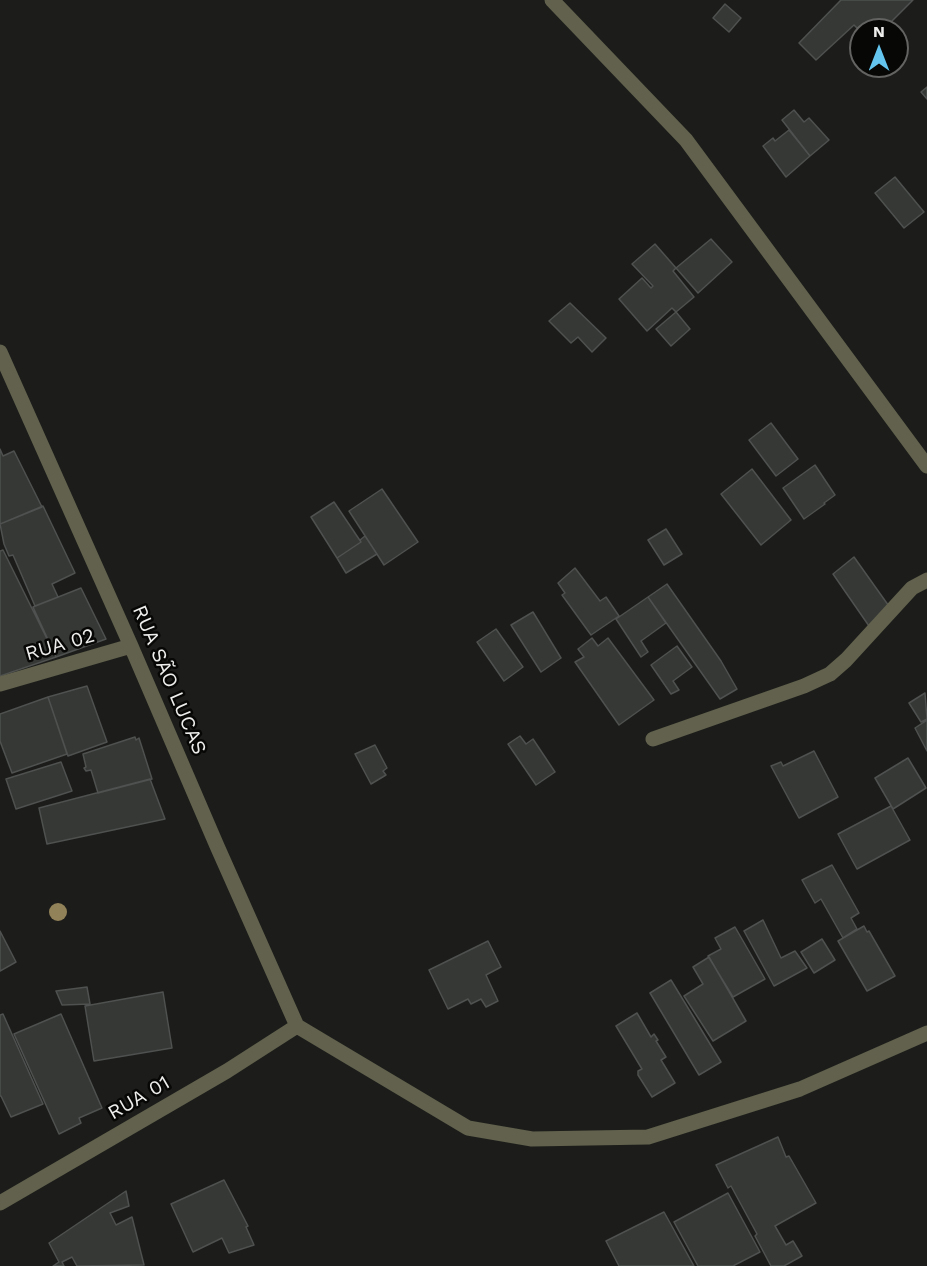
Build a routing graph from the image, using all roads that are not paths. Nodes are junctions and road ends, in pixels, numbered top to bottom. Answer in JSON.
{"nodes":[{"id":1,"x":552,"y":0,"type":"edge"},
{"id":2,"x":2,"y":359,"type":"edge"},
{"id":3,"x":927,"y":466,"type":"edge"},
{"id":4,"x":927,"y":580,"type":"edge"},
{"id":5,"x":131,"y":646,"type":"junction"},
{"id":6,"x":0,"y":684,"type":"edge"},
{"id":7,"x":653,"y":739,"type":"dead end"},
{"id":8,"x":297,"y":1026,"type":"junction"},
{"id":9,"x":927,"y":1033,"type":"edge"},
{"id":10,"x":0,"y":1203,"type":"edge"}],
"edges":[{"from":1,"to":3,"type":"street"},
{"from":2,"to":5,"type":"street","name":"RUA SÃO LUCAS"},
{"from":4,"to":7,"type":"street"},
{"from":5,"to":6,"type":"street","name":"RUA 02"},
{"from":5,"to":8,"type":"street","name":"RUA SÃO LUCAS"},
{"from":8,"to":9,"type":"street"},
{"from":8,"to":10,"type":"street","name":"RUA 01"}]}
